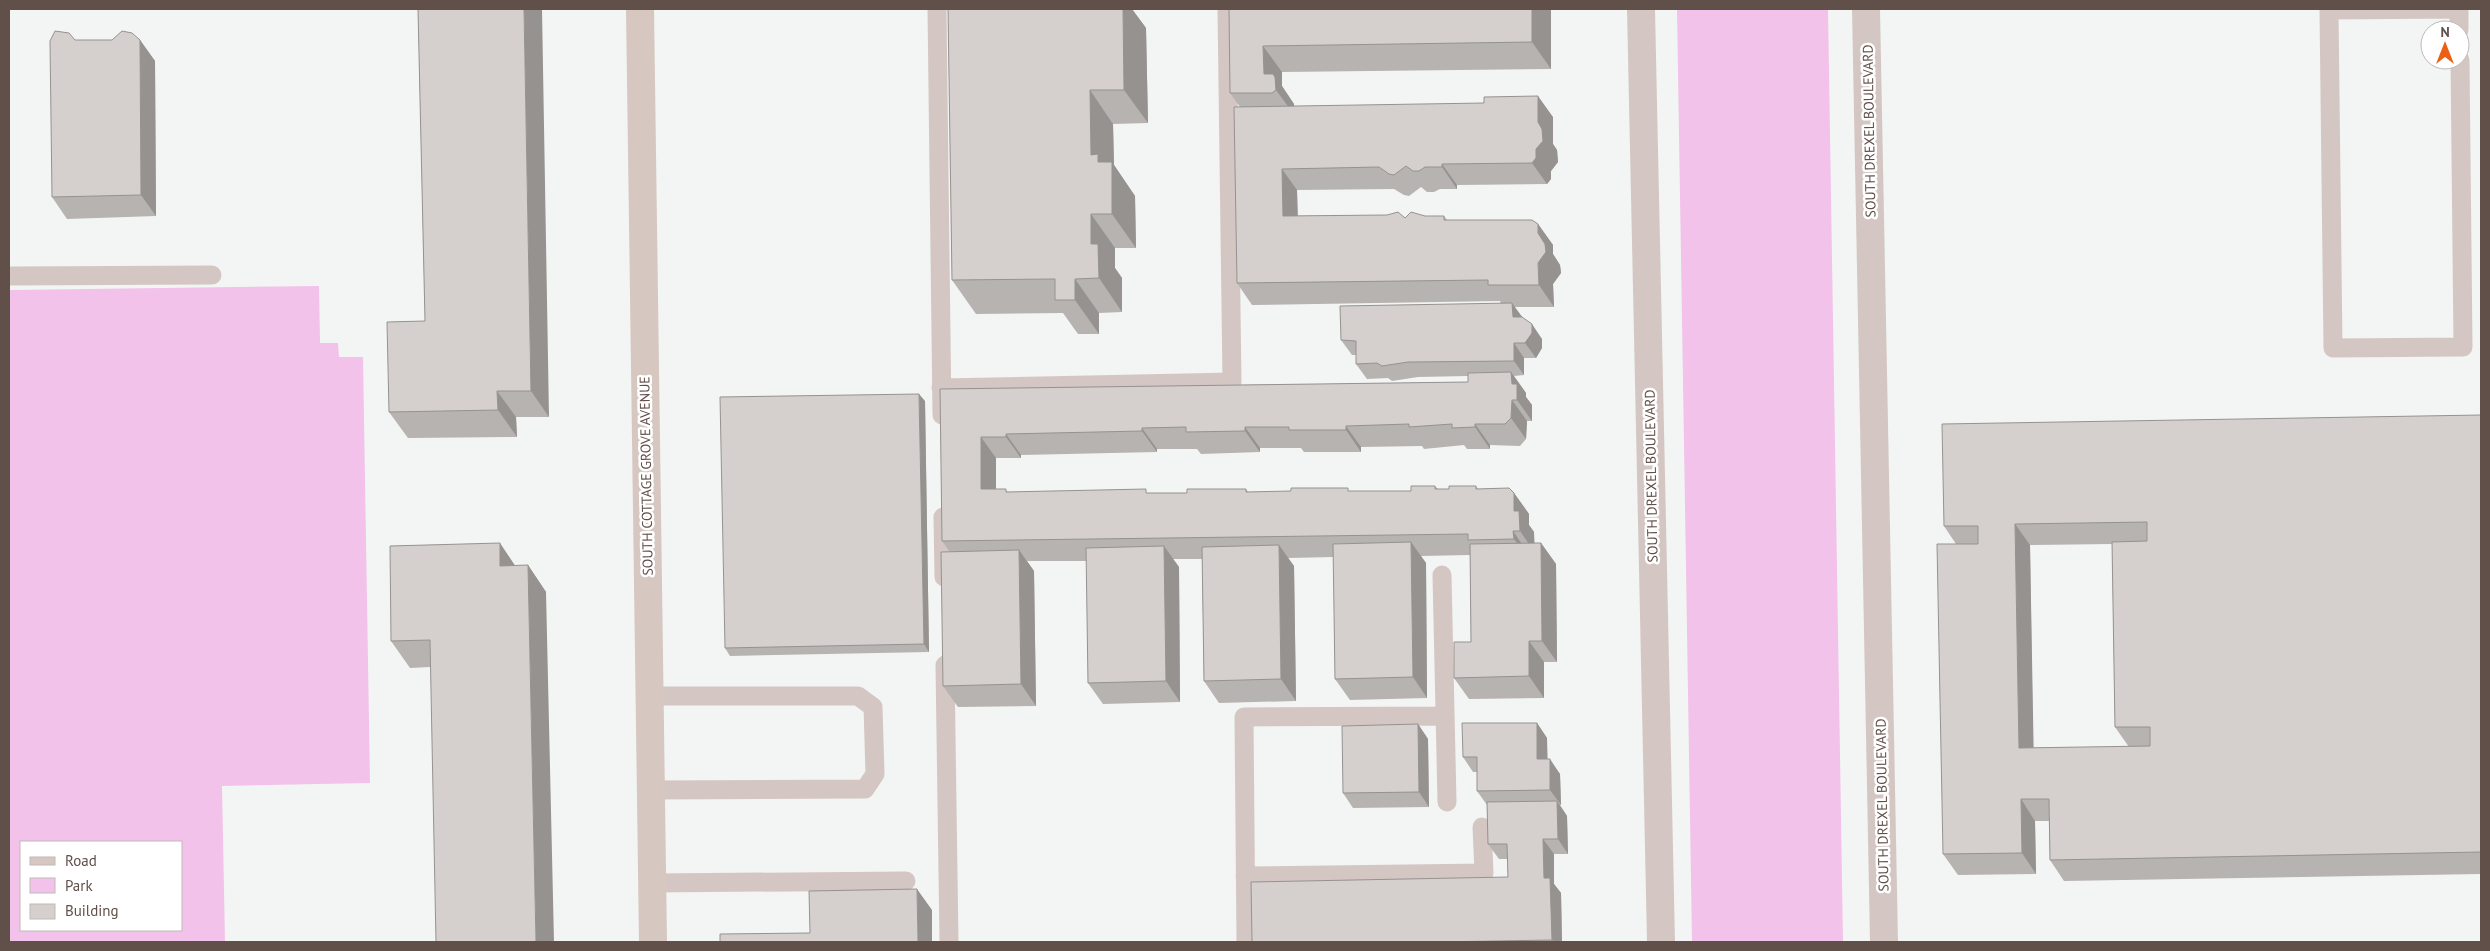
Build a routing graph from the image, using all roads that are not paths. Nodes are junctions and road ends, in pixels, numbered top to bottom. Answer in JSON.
{"nodes":[{"id":1,"x":640,"y":9,"type":"edge"},
{"id":2,"x":937,"y":9,"type":"edge"},
{"id":3,"x":1227,"y":9,"type":"edge"},
{"id":4,"x":1640,"y":9,"type":"edge"},
{"id":5,"x":1866,"y":9,"type":"edge"},
{"id":6,"x":2459,"y":9,"type":"edge"},
{"id":7,"x":2460,"y":70,"type":"edge"},
{"id":8,"x":212,"y":275,"type":"dead end"},
{"id":9,"x":9,"y":276,"type":"edge"},
{"id":10,"x":941,"y":388,"type":"junction"},
{"id":11,"x":942,"y":437,"type":"edge"},
{"id":12,"x":943,"y":497,"type":"edge"},
{"id":13,"x":1442,"y":575,"type":"dead end"},
{"id":14,"x":944,"y":596,"type":"edge"},
{"id":15,"x":945,"y":645,"type":"edge"},
{"id":16,"x":650,"y":696,"type":"junction"},
{"id":17,"x":1445,"y":716,"type":"junction"},
{"id":18,"x":651,"y":790,"type":"junction"},
{"id":19,"x":1447,"y":802,"type":"dead end"},
{"id":20,"x":1482,"y":827,"type":"dead end"},
{"id":21,"x":1245,"y":876,"type":"junction"},
{"id":22,"x":906,"y":882,"type":"dead end"},
{"id":23,"x":652,"y":883,"type":"junction"},
{"id":24,"x":654,"y":942,"type":"edge"},
{"id":25,"x":949,"y":942,"type":"edge"},
{"id":26,"x":1246,"y":942,"type":"edge"},
{"id":27,"x":1661,"y":942,"type":"edge"},
{"id":28,"x":1884,"y":942,"type":"edge"}],
"edges":[{"from":1,"to":16,"type":"main road","name":"SOUTH COTTAGE GROVE AVENUE"},
{"from":2,"to":10,"type":"lane"},
{"from":3,"to":10,"type":"lane"},
{"from":4,"to":27,"type":"street","name":"SOUTH DREXEL BOULEVARD"},
{"from":5,"to":28,"type":"street","name":"SOUTH DREXEL BOULEVARD"},
{"from":6,"to":7,"type":"lane"},
{"from":8,"to":9,"type":"lane"},
{"from":10,"to":11,"type":"lane"},
{"from":12,"to":14,"type":"lane"},
{"from":13,"to":17,"type":"lane"},
{"from":15,"to":25,"type":"lane"},
{"from":16,"to":18,"type":"main road","name":"SOUTH COTTAGE GROVE AVENUE"},
{"from":16,"to":18,"type":"lane"},
{"from":17,"to":19,"type":"lane"},
{"from":17,"to":21,"type":"lane"},
{"from":18,"to":23,"type":"main road","name":"SOUTH COTTAGE GROVE AVENUE"},
{"from":20,"to":21,"type":"lane"},
{"from":21,"to":26,"type":"lane"},
{"from":22,"to":23,"type":"lane"},
{"from":23,"to":24,"type":"main road","name":"SOUTH COTTAGE GROVE AVENUE"}]}
